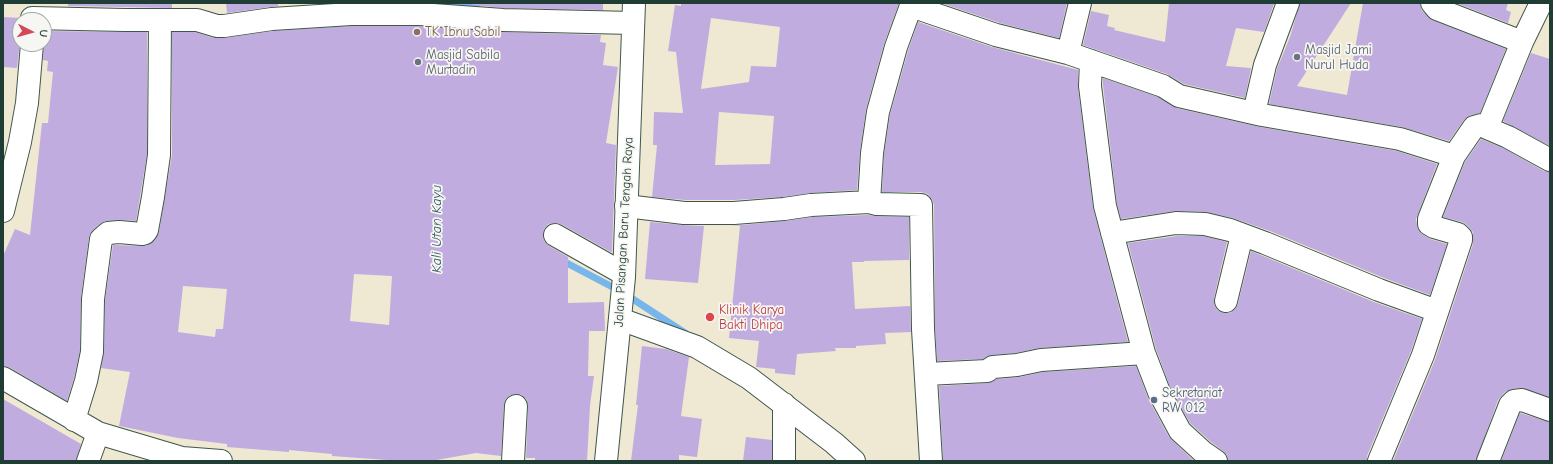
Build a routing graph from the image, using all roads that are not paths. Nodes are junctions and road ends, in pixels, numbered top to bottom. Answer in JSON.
{"nodes":[{"id":1,"x":1080,"y":3,"type":"edge"},
{"id":2,"x":1288,"y":3,"type":"edge"},
{"id":3,"x":1432,"y":3,"type":"edge"},
{"id":4,"x":1541,"y":3,"type":"edge"},
{"id":5,"x":912,"y":5,"type":"edge"},
{"id":6,"x":356,"y":8,"type":"edge"},
{"id":7,"x":450,"y":13,"type":"edge"},
{"id":8,"x":634,"y":13,"type":"edge"},
{"id":9,"x":52,"y":15,"type":"edge"},
{"id":10,"x":160,"y":20,"type":"junction"},
{"id":11,"x":1522,"y":42,"type":"junction"},
{"id":12,"x":31,"y":52,"type":"edge"},
{"id":13,"x":1068,"y":53,"type":"junction"},
{"id":14,"x":1091,"y":61,"type":"junction"},
{"id":15,"x":1254,"y":113,"type":"junction"},
{"id":16,"x":1487,"y":128,"type":"junction"},
{"id":17,"x":1454,"y":156,"type":"junction"},
{"id":18,"x":1550,"y":160,"type":"edge"},
{"id":19,"x":870,"y":202,"type":"junction"},
{"id":20,"x":626,"y":206,"type":"junction"},
{"id":21,"x":3,"y":211,"type":"edge"},
{"id":22,"x":1112,"y":233,"type":"junction"},
{"id":23,"x":1242,"y":235,"type":"junction"},
{"id":24,"x":555,"y":236,"type":"dead end"},
{"id":25,"x":624,"y":275,"type":"junction"},
{"id":26,"x":1226,"y":301,"type":"dead end"},
{"id":27,"x":1437,"y":311,"type":"junction"},
{"id":28,"x":621,"y":312,"type":"junction"},
{"id":29,"x":1144,"y":353,"type":"junction"},
{"id":30,"x":926,"y":374,"type":"junction"},
{"id":31,"x":3,"y":378,"type":"edge"},
{"id":32,"x":784,"y":404,"type":"junction"},
{"id":33,"x":516,"y":406,"type":"dead end"},
{"id":34,"x":1550,"y":410,"type":"edge"},
{"id":35,"x":74,"y":420,"type":"junction"},
{"id":36,"x":98,"y":433,"type":"junction"},
{"id":37,"x":191,"y":460,"type":"edge"},
{"id":38,"x":88,"y":461,"type":"edge"},
{"id":39,"x":221,"y":461,"type":"edge"},
{"id":40,"x":513,"y":461,"type":"edge"},
{"id":41,"x":606,"y":461,"type":"edge"},
{"id":42,"x":784,"y":461,"type":"edge"},
{"id":43,"x":854,"y":461,"type":"edge"},
{"id":44,"x":932,"y":461,"type":"edge"},
{"id":45,"x":1216,"y":461,"type":"edge"},
{"id":46,"x":1379,"y":461,"type":"edge"},
{"id":47,"x":1488,"y":461,"type":"edge"}],
"edges":[{"from":1,"to":13,"type":"street"},
{"from":2,"to":15,"type":"street"},
{"from":3,"to":11,"type":"street"},
{"from":4,"to":11,"type":"street"},
{"from":5,"to":13,"type":"street"},
{"from":5,"to":19,"type":"street"},
{"from":6,"to":7,"type":"street"},
{"from":6,"to":10,"type":"street"},
{"from":7,"to":8,"type":"street"},
{"from":8,"to":20,"type":"street","name":"Jalan Pisangan Baru Tengah Raya"},
{"from":9,"to":10,"type":"street"},
{"from":10,"to":35,"type":"street"},
{"from":11,"to":16,"type":"street"},
{"from":12,"to":21,"type":"street"},
{"from":13,"to":14,"type":"street"},
{"from":14,"to":15,"type":"street"},
{"from":14,"to":22,"type":"street"},
{"from":15,"to":17,"type":"street"},
{"from":16,"to":17,"type":"street"},
{"from":16,"to":18,"type":"street"},
{"from":17,"to":27,"type":"street"},
{"from":19,"to":20,"type":"street"},
{"from":19,"to":30,"type":"street"},
{"from":20,"to":25,"type":"street","name":"Jalan Pisangan Baru Tengah Raya"},
{"from":22,"to":23,"type":"street"},
{"from":22,"to":29,"type":"street"},
{"from":23,"to":26,"type":"street"},
{"from":23,"to":27,"type":"street"},
{"from":24,"to":25,"type":"street"},
{"from":25,"to":28,"type":"street","name":"Jalan Pisangan Baru Tengah Raya"},
{"from":27,"to":46,"type":"street"},
{"from":28,"to":32,"type":"street"},
{"from":28,"to":41,"type":"street","name":"Jalan Pisangan Baru Tengah Raya"},
{"from":29,"to":30,"type":"street"},
{"from":29,"to":45,"type":"street"},
{"from":30,"to":44,"type":"street"},
{"from":31,"to":35,"type":"street"},
{"from":32,"to":42,"type":"street"},
{"from":32,"to":43,"type":"street"},
{"from":33,"to":40,"type":"street"},
{"from":34,"to":47,"type":"street"},
{"from":35,"to":36,"type":"street"},
{"from":36,"to":37,"type":"street"},
{"from":36,"to":38,"type":"street"},
{"from":37,"to":39,"type":"street"}]}
